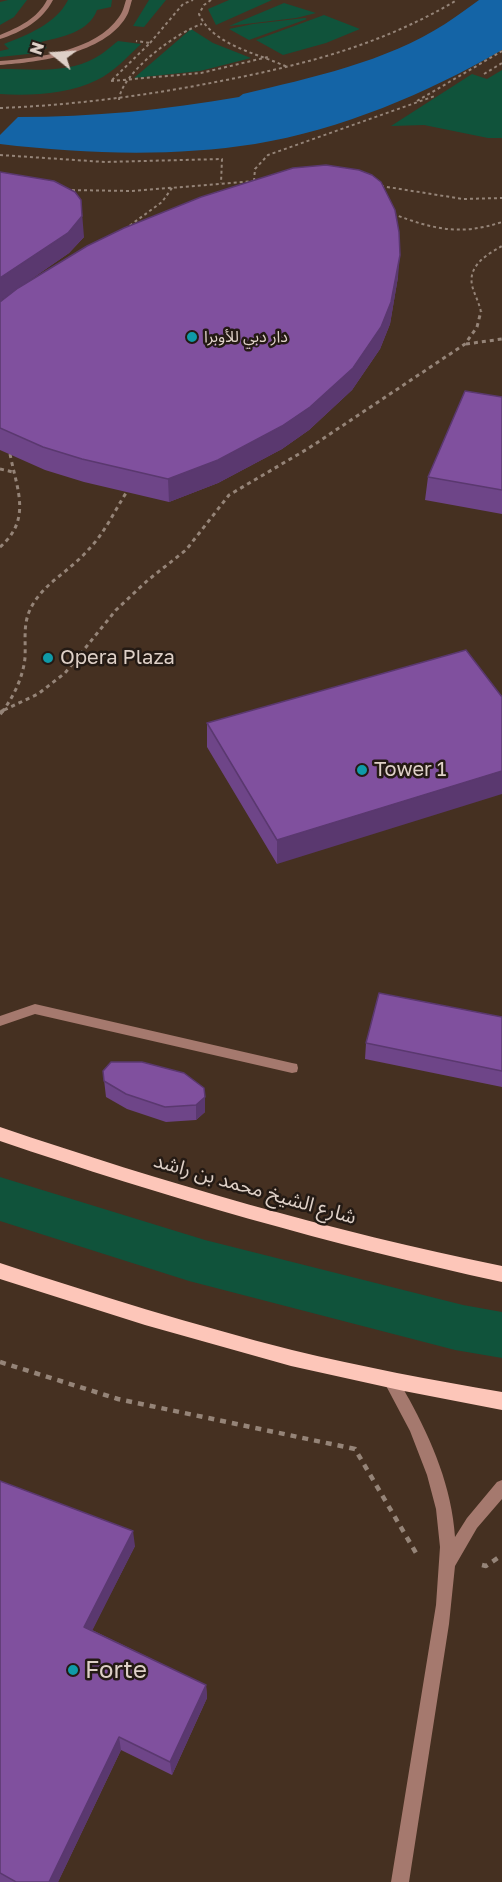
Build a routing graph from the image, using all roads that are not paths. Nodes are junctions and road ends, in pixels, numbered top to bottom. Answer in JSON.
{"nodes":[{"id":1,"x":50,"y":0,"type":"edge"},
{"id":2,"x":129,"y":0,"type":"edge"},
{"id":3,"x":0,"y":37,"type":"edge"},
{"id":4,"x":0,"y":63,"type":"edge"},
{"id":5,"x":0,"y":1021,"type":"edge"},
{"id":6,"x":292,"y":1068,"type":"dead end"},
{"id":7,"x":0,"y":1134,"type":"edge"},
{"id":8,"x":0,"y":1271,"type":"edge"},
{"id":9,"x":502,"y":1274,"type":"edge"},
{"id":10,"x":390,"y":1380,"type":"junction"},
{"id":11,"x":502,"y":1401,"type":"edge"},
{"id":12,"x":502,"y":1487,"type":"edge"},
{"id":13,"x":450,"y":1560,"type":"junction"},
{"id":14,"x":399,"y":1882,"type":"edge"}],
"edges":[{"from":1,"to":3,"type":"street"},
{"from":2,"to":4,"type":"street"},
{"from":5,"to":6,"type":"street"},
{"from":7,"to":9,"type":"main road","name":"شارع الشيخ محمد بن راشد"},
{"from":8,"to":10,"type":"main road"},
{"from":10,"to":11,"type":"main road"},
{"from":10,"to":13,"type":"street"},
{"from":12,"to":13,"type":"street"},
{"from":13,"to":14,"type":"street"}]}
